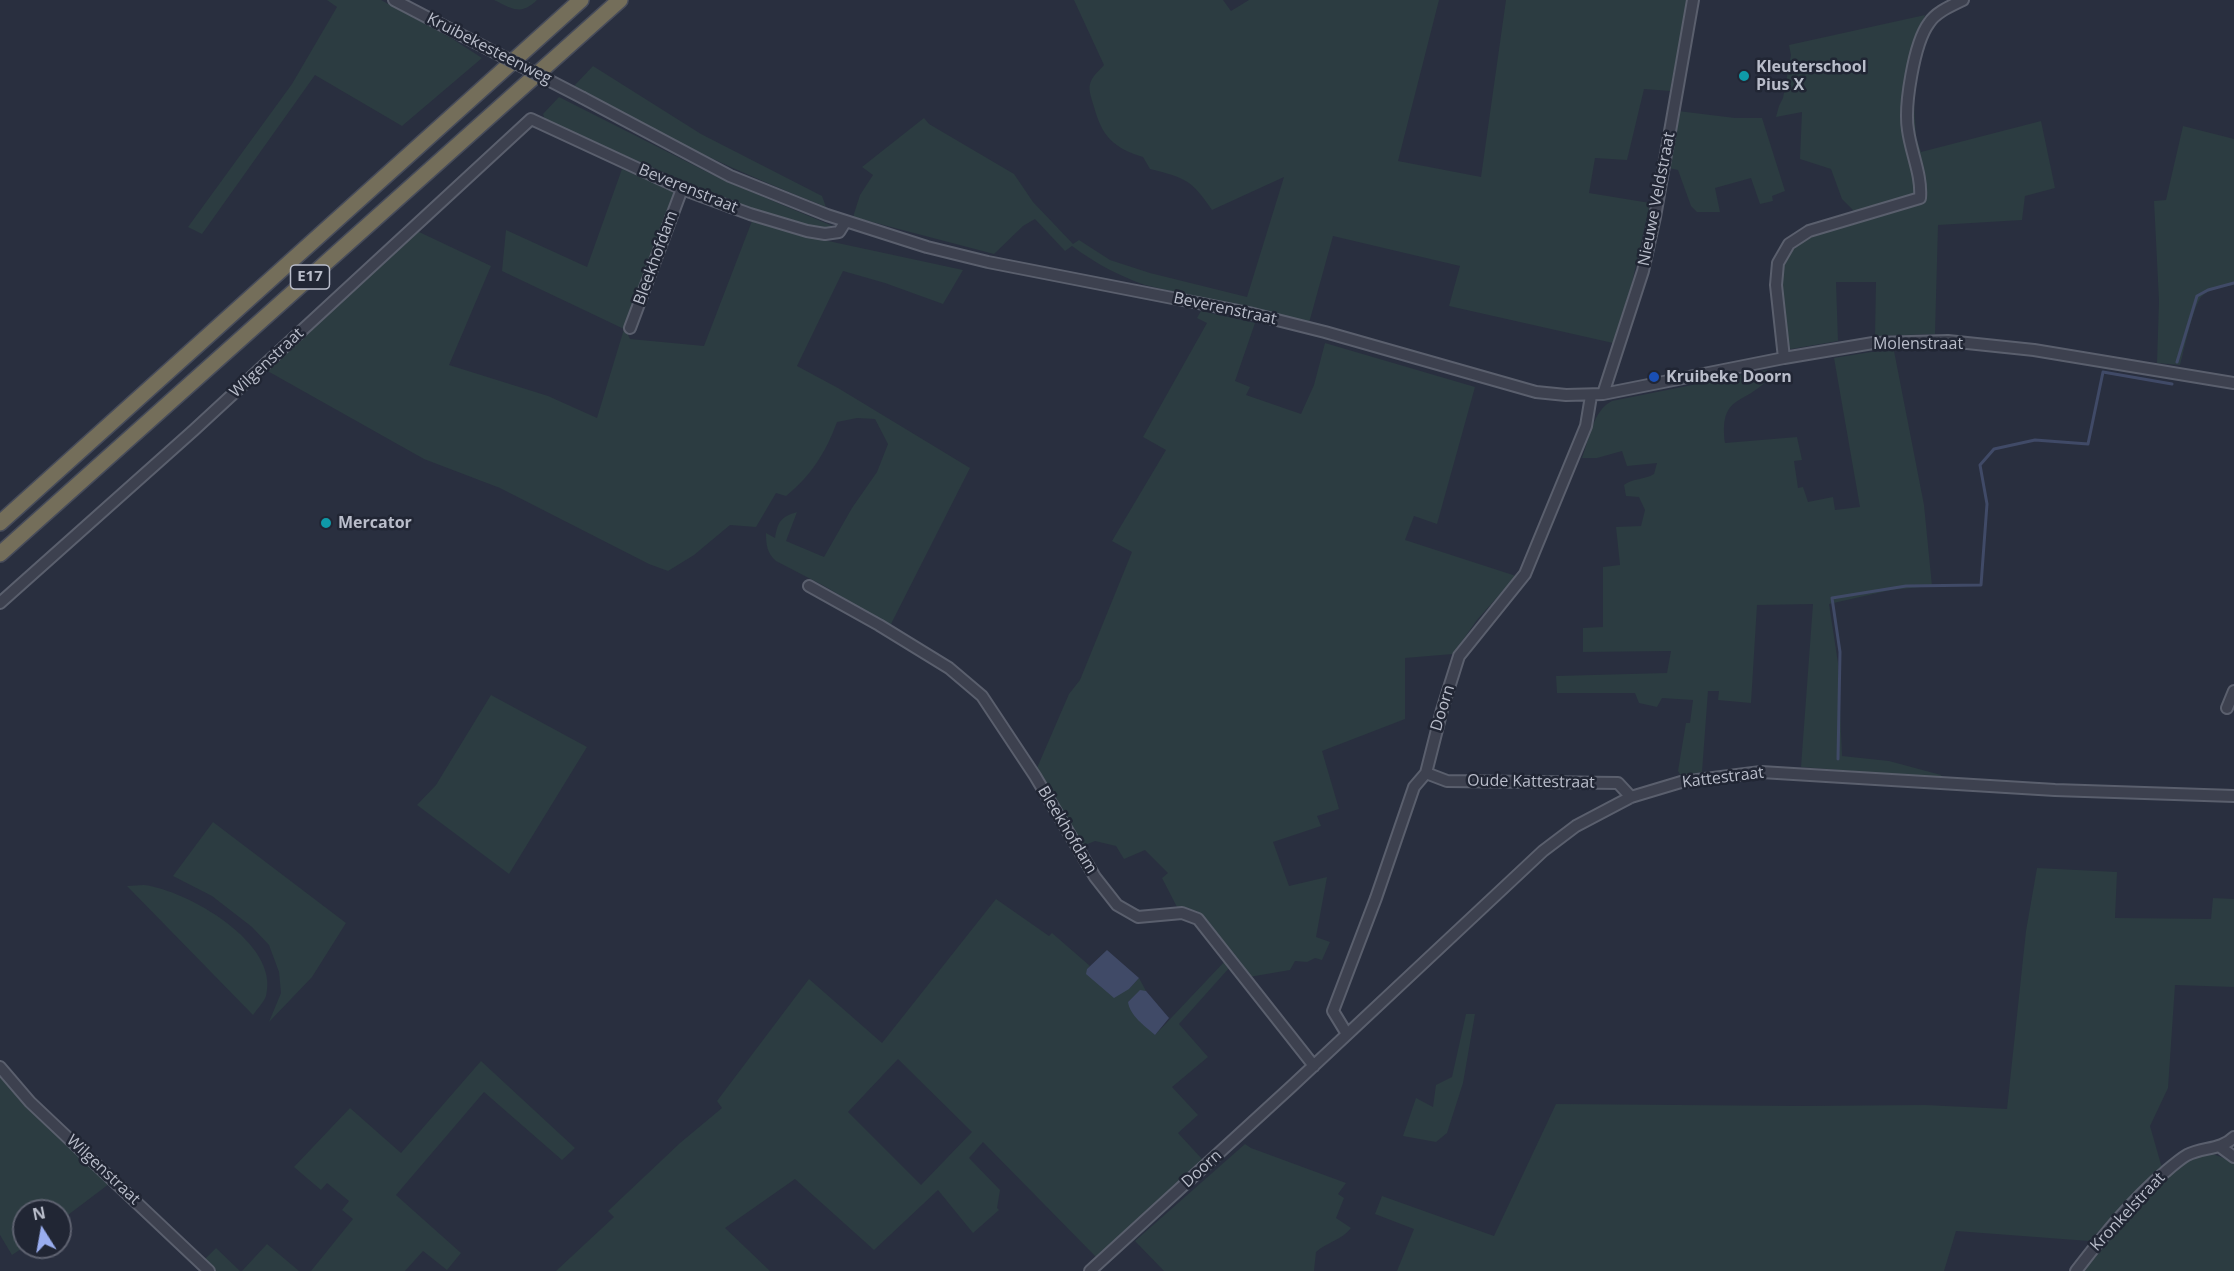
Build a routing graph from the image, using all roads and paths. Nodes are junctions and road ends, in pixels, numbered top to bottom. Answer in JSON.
{"nodes":[{"id":1,"x":394,"y":0,"type":"edge"},
{"id":2,"x":581,"y":0,"type":"edge"},
{"id":3,"x":620,"y":0,"type":"edge"},
{"id":4,"x":1693,"y":0,"type":"edge"},
{"id":5,"x":1963,"y":0,"type":"edge"},
{"id":6,"x":583,"y":98,"type":"joint"},
{"id":7,"x":531,"y":119,"type":"joint"},
{"id":8,"x":682,"y":189,"type":"junction"},
{"id":9,"x":846,"y":221,"type":"junction"},
{"id":10,"x":630,"y":328,"type":"dead end"},
{"id":11,"x":1784,"y":358,"type":"junction"},
{"id":12,"x":2234,"y":383,"type":"edge"},
{"id":13,"x":1603,"y":394,"type":"junction"},
{"id":14,"x":1591,"y":396,"type":"junction"},
{"id":15,"x":0,"y":523,"type":"edge"},
{"id":16,"x":0,"y":554,"type":"edge"},
{"id":17,"x":810,"y":586,"type":"dead end"},
{"id":18,"x":0,"y":603,"type":"edge"},
{"id":19,"x":2234,"y":691,"type":"edge"},
{"id":20,"x":2227,"y":708,"type":"dead end"},
{"id":21,"x":1426,"y":773,"type":"junction"},
{"id":22,"x":2234,"y":795,"type":"edge"},
{"id":23,"x":1631,"y":798,"type":"junction"},
{"id":24,"x":1347,"y":1034,"type":"junction"},
{"id":25,"x":1314,"y":1066,"type":"junction"},
{"id":26,"x":0,"y":1067,"type":"edge"},
{"id":27,"x":2234,"y":1137,"type":"edge"},
{"id":28,"x":2219,"y":1146,"type":"junction"},
{"id":29,"x":2234,"y":1157,"type":"edge"},
{"id":30,"x":208,"y":1271,"type":"edge"},
{"id":31,"x":1090,"y":1271,"type":"edge"},
{"id":32,"x":2076,"y":1271,"type":"edge"}],
"edges":[{"from":1,"to":6,"type":"street","name":"Kruibekesteenweg","bridge":true},
{"from":2,"to":15,"type":"highway","number":"E17"},
{"from":3,"to":16,"type":"highway","number":"E17"},
{"from":4,"to":13,"type":"street","name":"Nieuwe Veldstraat"},
{"from":5,"to":11,"type":"street"},
{"from":6,"to":9,"type":"street","name":"Beverenstraat"},
{"from":7,"to":8,"type":"street","name":"Beverenstraat"},
{"from":7,"to":18,"type":"street","name":"Wilgenstraat"},
{"from":8,"to":9,"type":"street","name":"Beverenstraat"},
{"from":8,"to":10,"type":"street","name":"Bleekhofdam"},
{"from":9,"to":14,"type":"street","name":"Beverenstraat"},
{"from":11,"to":12,"type":"street","name":"Molenstraat"},
{"from":11,"to":13,"type":"street","name":"Molenstraat"},
{"from":13,"to":14,"type":"street","name":"Beverenstraat"},
{"from":14,"to":21,"type":"street","name":"Doorn"},
{"from":17,"to":25,"type":"street","name":"Bleekhofdam"},
{"from":19,"to":20,"type":"street"},
{"from":21,"to":23,"type":"street","name":"Oude Kattestraat"},
{"from":21,"to":24,"type":"street","name":"Doorn"},
{"from":22,"to":23,"type":"street","name":"Kattestraat"},
{"from":23,"to":24,"type":"street","name":"Kattestraat"},
{"from":24,"to":25,"type":"street","name":"Kattestraat"},
{"from":25,"to":31,"type":"street","name":"Doorn"},
{"from":26,"to":30,"type":"street","name":"Wilgenstraat"},
{"from":27,"to":28,"type":"street","name":"Kronkelstraat"},
{"from":28,"to":29,"type":"street"},
{"from":28,"to":32,"type":"street","name":"Kronkelstraat"}]}
